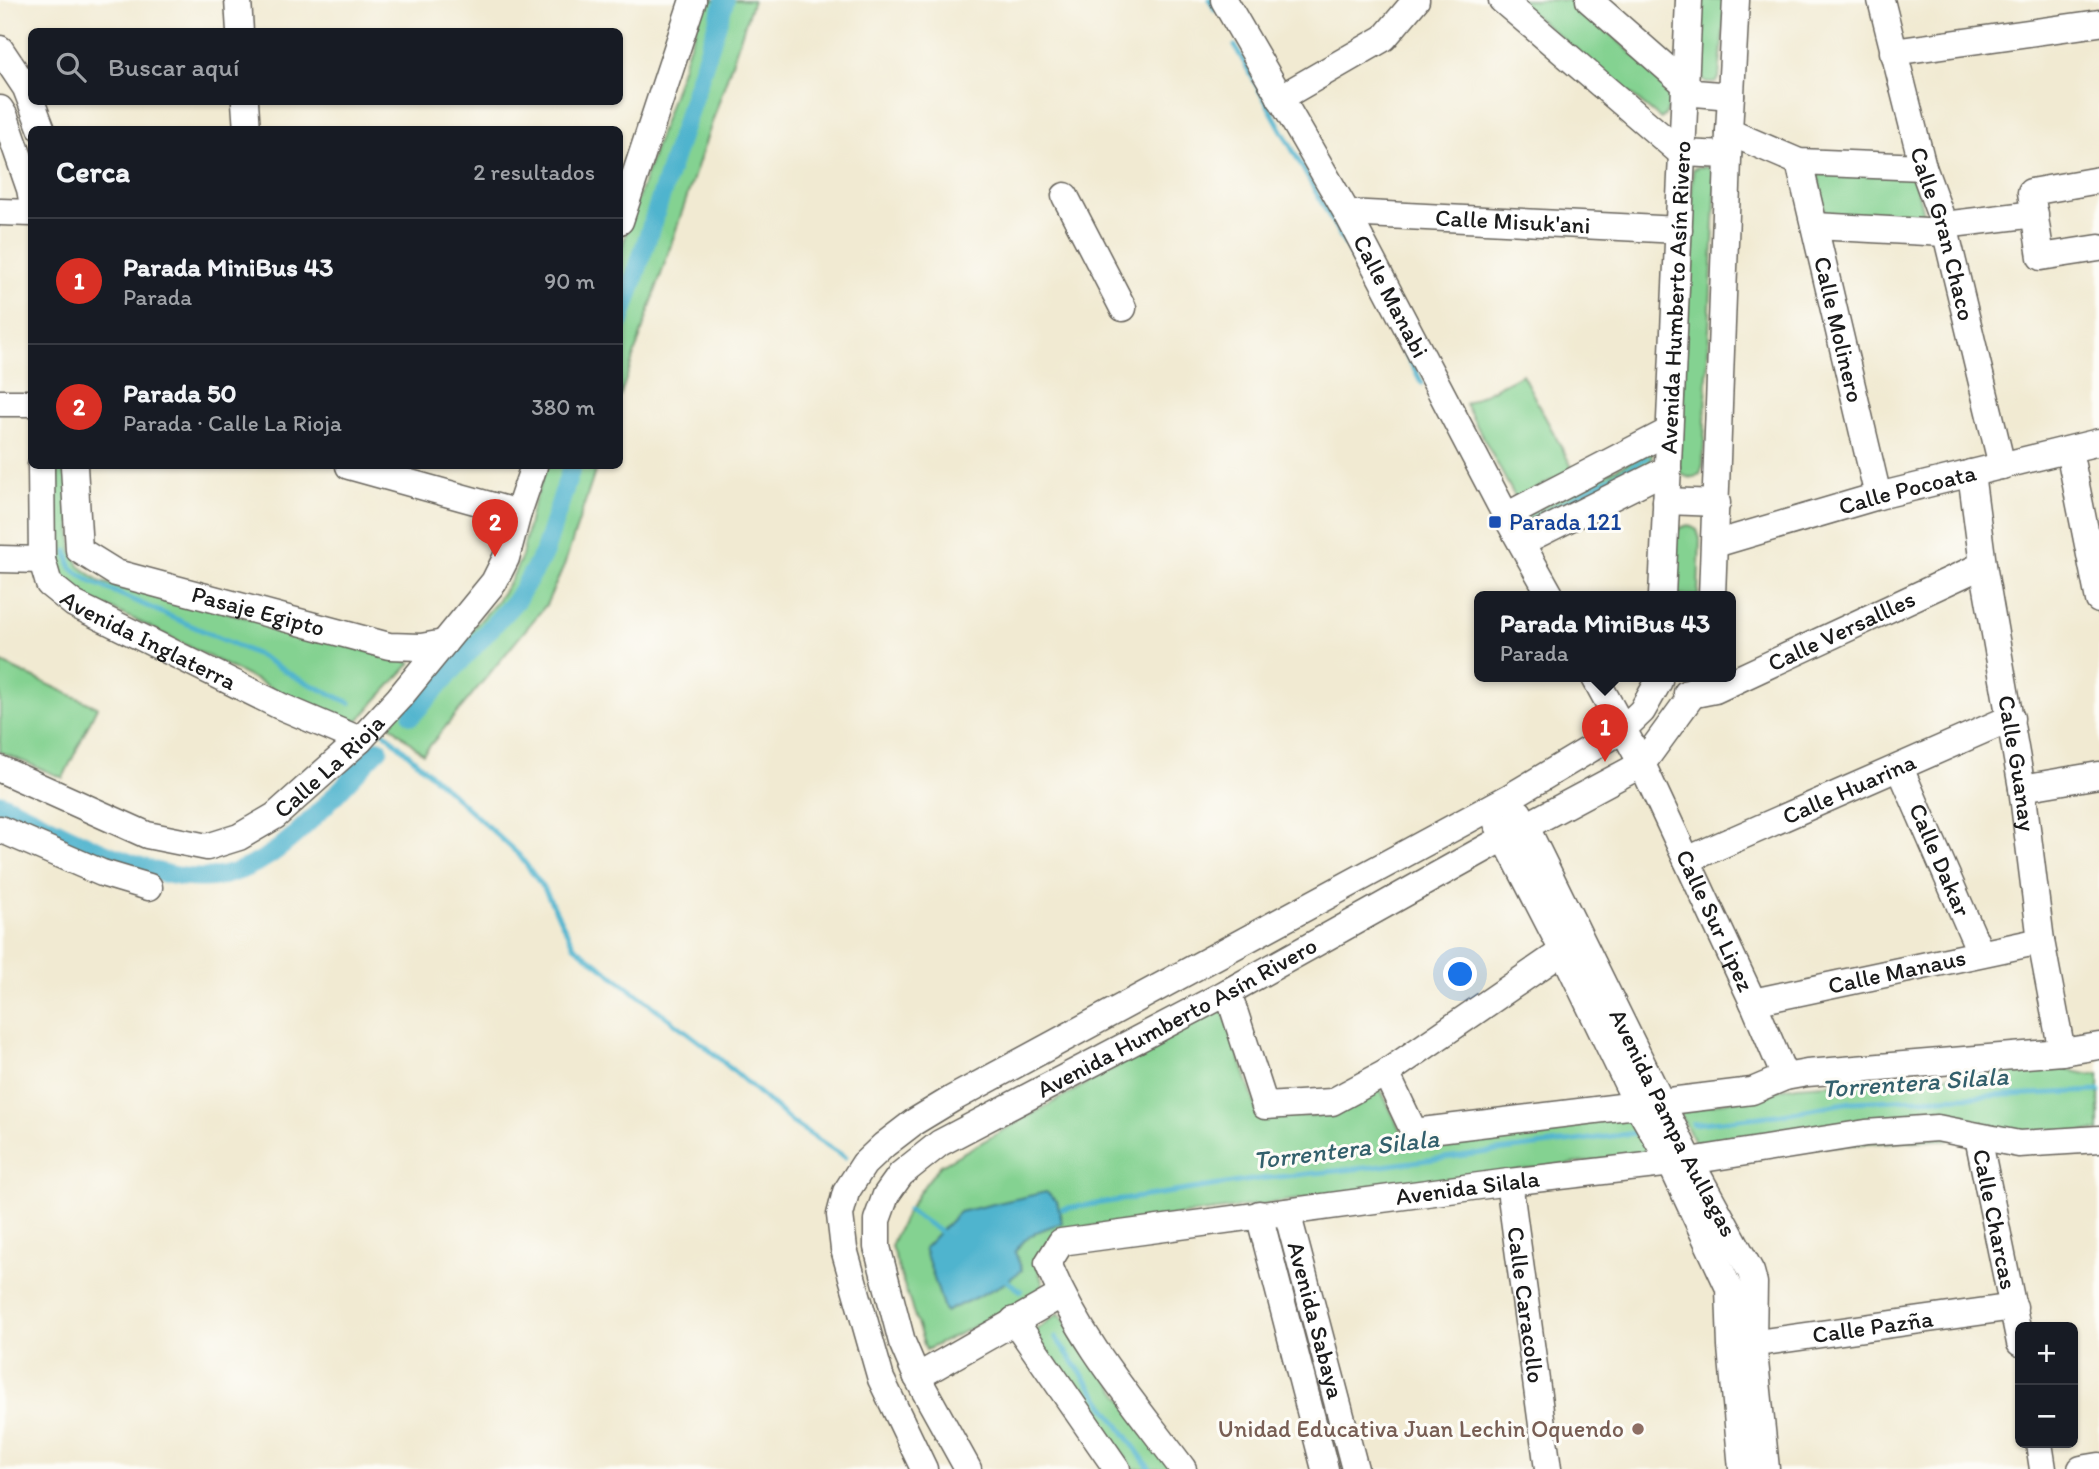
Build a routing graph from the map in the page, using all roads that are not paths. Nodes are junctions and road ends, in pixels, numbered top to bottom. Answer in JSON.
{"nodes":[{"id":1,"x":238,"y":0,"type":"edge"},
{"id":2,"x":693,"y":0,"type":"edge"},
{"id":3,"x":1224,"y":0,"type":"edge"},
{"id":4,"x":1416,"y":0,"type":"edge"},
{"id":5,"x":1502,"y":0,"type":"edge"},
{"id":6,"x":1589,"y":0,"type":"edge"},
{"id":7,"x":1689,"y":0,"type":"edge"},
{"id":8,"x":1737,"y":0,"type":"edge"},
{"id":9,"x":1881,"y":0,"type":"edge"},
{"id":10,"x":2099,"y":23,"type":"edge"},
{"id":11,"x":240,"y":28,"type":"edge"},
{"id":12,"x":0,"y":49,"type":"edge"},
{"id":13,"x":1893,"y":52,"type":"junction"},
{"id":14,"x":1686,"y":85,"type":"junction"},
{"id":15,"x":28,"y":93,"type":"edge"},
{"id":16,"x":1731,"y":96,"type":"junction"},
{"id":17,"x":1280,"y":98,"type":"junction"},
{"id":18,"x":32,"y":105,"type":"edge"},
{"id":19,"x":245,"y":105,"type":"edge"},
{"id":20,"x":0,"y":109,"type":"edge"},
{"id":21,"x":40,"y":126,"type":"edge"},
{"id":22,"x":247,"y":126,"type":"edge"},
{"id":23,"x":1729,"y":144,"type":"junction"},
{"id":24,"x":1681,"y":153,"type":"junction"},
{"id":25,"x":1799,"y":162,"type":"junction"},
{"id":26,"x":1923,"y":167,"type":"junction"},
{"id":27,"x":2099,"y":180,"type":"edge"},
{"id":28,"x":28,"y":183,"type":"edge"},
{"id":29,"x":1065,"y":196,"type":"dead end"},
{"id":30,"x":0,"y":212,"type":"edge"},
{"id":31,"x":623,"y":212,"type":"edge"},
{"id":32,"x":28,"y":213,"type":"edge"},
{"id":33,"x":1347,"y":213,"type":"junction"},
{"id":34,"x":2035,"y":214,"type":"junction"},
{"id":35,"x":1815,"y":226,"type":"junction"},
{"id":36,"x":1944,"y":229,"type":"junction"},
{"id":37,"x":1679,"y":230,"type":"junction"},
{"id":38,"x":2099,"y":248,"type":"edge"},
{"id":39,"x":1123,"y":308,"type":"dead end"},
{"id":40,"x":0,"y":403,"type":"edge"},
{"id":41,"x":28,"y":403,"type":"edge"},
{"id":42,"x":1669,"y":431,"type":"junction"},
{"id":43,"x":2099,"y":442,"type":"edge"},
{"id":44,"x":2069,"y":450,"type":"junction"},
{"id":45,"x":2002,"y":466,"type":"junction"},
{"id":46,"x":41,"y":469,"type":"edge"},
{"id":47,"x":74,"y":469,"type":"edge"},
{"id":48,"x":372,"y":469,"type":"edge"},
{"id":49,"x":533,"y":469,"type":"edge"},
{"id":50,"x":1668,"y":470,"type":"junction"},
{"id":51,"x":409,"y":474,"type":"edge"},
{"id":52,"x":1971,"y":474,"type":"junction"},
{"id":53,"x":1878,"y":496,"type":"junction"},
{"id":54,"x":1666,"y":501,"type":"junction"},
{"id":55,"x":1717,"y":503,"type":"junction"},
{"id":56,"x":518,"y":513,"type":"junction"},
{"id":57,"x":1506,"y":516,"type":"junction"},
{"id":58,"x":1522,"y":542,"type":"junction"},
{"id":59,"x":1715,"y":544,"type":"junction"},
{"id":60,"x":79,"y":550,"type":"joint"},
{"id":61,"x":0,"y":559,"type":"edge"},
{"id":62,"x":42,"y":561,"type":"junction"},
{"id":63,"x":1983,"y":565,"type":"junction"},
{"id":64,"x":1548,"y":591,"type":"edge"},
{"id":65,"x":1662,"y":591,"type":"edge"},
{"id":66,"x":1712,"y":591,"type":"edge"},
{"id":67,"x":2099,"y":600,"type":"edge"},
{"id":68,"x":444,"y":643,"type":"junction"},
{"id":69,"x":1736,"y":680,"type":"edge"},
{"id":70,"x":1597,"y":682,"type":"edge"},
{"id":71,"x":1657,"y":682,"type":"edge"},
{"id":72,"x":1662,"y":682,"type":"edge"},
{"id":73,"x":1732,"y":682,"type":"edge"},
{"id":74,"x":1701,"y":685,"type":"edge"},
{"id":75,"x":2011,"y":718,"type":"junction"},
{"id":76,"x":1622,"y":730,"type":"junction"},
{"id":77,"x":360,"y":740,"type":"junction"},
{"id":78,"x":1642,"y":764,"type":"junction"},
{"id":79,"x":1900,"y":768,"type":"junction"},
{"id":80,"x":0,"y":769,"type":"edge"},
{"id":81,"x":2099,"y":775,"type":"edge"},
{"id":82,"x":2022,"y":788,"type":"junction"},
{"id":83,"x":1500,"y":802,"type":"junction"},
{"id":84,"x":0,"y":829,"type":"edge"},
{"id":85,"x":1515,"y":832,"type":"junction"},
{"id":86,"x":1687,"y":860,"type":"junction"},
{"id":87,"x":149,"y":887,"type":"dead end"},
{"id":88,"x":2041,"y":941,"type":"junction"},
{"id":89,"x":1563,"y":951,"type":"junction"},
{"id":90,"x":1980,"y":952,"type":"junction"},
{"id":91,"x":1228,"y":992,"type":"junction"},
{"id":92,"x":1753,"y":1002,"type":"junction"},
{"id":93,"x":2099,"y":1046,"type":"edge"},
{"id":94,"x":2062,"y":1052,"type":"junction"},
{"id":95,"x":1386,"y":1073,"type":"junction"},
{"id":96,"x":1785,"y":1077,"type":"junction"},
{"id":97,"x":952,"y":1099,"type":"junction"},
{"id":98,"x":1649,"y":1104,"type":"junction"},
{"id":99,"x":970,"y":1128,"type":"junction"},
{"id":100,"x":1978,"y":1137,"type":"junction"},
{"id":101,"x":2099,"y":1139,"type":"edge"},
{"id":102,"x":1680,"y":1161,"type":"junction"},
{"id":103,"x":1509,"y":1182,"type":"junction"},
{"id":104,"x":1287,"y":1212,"type":"junction"},
{"id":105,"x":1259,"y":1214,"type":"junction"},
{"id":106,"x":1061,"y":1294,"type":"junction"},
{"id":107,"x":2014,"y":1307,"type":"junction"},
{"id":108,"x":1014,"y":1320,"type":"junction"},
{"id":109,"x":2016,"y":1322,"type":"edge"},
{"id":110,"x":1742,"y":1344,"type":"junction"},
{"id":111,"x":917,"y":1377,"type":"junction"},
{"id":112,"x":2040,"y":1448,"type":"edge"},
{"id":113,"x":2099,"y":1466,"type":"edge"},
{"id":114,"x":923,"y":1469,"type":"edge"},
{"id":115,"x":968,"y":1469,"type":"edge"},
{"id":116,"x":1117,"y":1469,"type":"edge"},
{"id":117,"x":1183,"y":1469,"type":"edge"},
{"id":118,"x":1325,"y":1469,"type":"edge"},
{"id":119,"x":1355,"y":1469,"type":"edge"},
{"id":120,"x":1548,"y":1469,"type":"edge"},
{"id":121,"x":1742,"y":1469,"type":"edge"},
{"id":122,"x":1766,"y":1469,"type":"edge"},
{"id":123,"x":2043,"y":1469,"type":"edge"},
{"id":124,"x":2081,"y":1469,"type":"edge"}],
"edges":[{"from":1,"to":11,"type":"street"},
{"from":2,"to":31,"type":"street"},
{"from":3,"to":17,"type":"street","name":"Calle Manabi"},
{"from":4,"to":17,"type":"street"},
{"from":5,"to":24,"type":"street"},
{"from":6,"to":14,"type":"street"},
{"from":7,"to":14,"type":"street","name":"Avenida Humberto Asín Rivero"},
{"from":8,"to":16,"type":"street","name":"Avenida Humberto Asín Rivero"},
{"from":9,"to":13,"type":"street","name":"Calle Gran Chaco"},
{"from":10,"to":13,"type":"street"},
{"from":12,"to":15,"type":"street"},
{"from":13,"to":26,"type":"street","name":"Calle Gran Chaco"},
{"from":14,"to":16,"type":"street"},
{"from":14,"to":24,"type":"street","name":"Avenida Humberto Asín Rivero"},
{"from":16,"to":23,"type":"street","name":"Avenida Humberto Asín Rivero"},
{"from":17,"to":33,"type":"street","name":"Calle Manabi"},
{"from":18,"to":21,"type":"street"},
{"from":19,"to":22,"type":"street"},
{"from":20,"to":28,"type":"street"},
{"from":23,"to":24,"type":"street"},
{"from":23,"to":25,"type":"street"},
{"from":23,"to":55,"type":"street","name":"Avenida Humberto Asín Rivero"},
{"from":24,"to":37,"type":"street","name":"Avenida Humberto Asín Rivero"},
{"from":25,"to":26,"type":"street"},
{"from":25,"to":35,"type":"street","name":"Calle Molinero"},
{"from":26,"to":36,"type":"street","name":"Calle Gran Chaco"},
{"from":27,"to":34,"type":"street"},
{"from":29,"to":39,"type":"street"},
{"from":30,"to":32,"type":"street"},
{"from":33,"to":37,"type":"street","name":"Calle Misuk'ani"},
{"from":33,"to":57,"type":"street","name":"Calle Manabi"},
{"from":34,"to":36,"type":"street"},
{"from":34,"to":38,"type":"street"},
{"from":35,"to":36,"type":"street"},
{"from":35,"to":53,"type":"street","name":"Calle Molinero"},
{"from":36,"to":45,"type":"street","name":"Calle Gran Chaco"},
{"from":37,"to":42,"type":"street","name":"Avenida Humberto Asín Rivero"},
{"from":40,"to":41,"type":"street"},
{"from":42,"to":50,"type":"street","name":"Avenida Humberto Asín Rivero"},
{"from":42,"to":57,"type":"street"},
{"from":43,"to":44,"type":"street","name":"Calle Pocoata"},
{"from":44,"to":45,"type":"street","name":"Calle Pocoata"},
{"from":44,"to":67,"type":"street"},
{"from":45,"to":52,"type":"street","name":"Calle Pocoata"},
{"from":46,"to":62,"type":"street","name":"Avenida Inglaterra"},
{"from":47,"to":60,"type":"street","name":"Avenida Inglaterra"},
{"from":48,"to":51,"type":"street"},
{"from":49,"to":56,"type":"street","name":"Calle La Rioja"},
{"from":50,"to":54,"type":"street","name":"Avenida Humberto Asín Rivero"},
{"from":50,"to":58,"type":"street"},
{"from":51,"to":56,"type":"street"},
{"from":52,"to":53,"type":"street","name":"Calle Pocoata"},
{"from":52,"to":63,"type":"street","name":"Calle Guanay"},
{"from":53,"to":59,"type":"street","name":"Calle Pocoata"},
{"from":54,"to":55,"type":"street"},
{"from":54,"to":65,"type":"street","name":"Avenida Humberto Asín Rivero"},
{"from":55,"to":59,"type":"street","name":"Avenida Humberto Asín Rivero"},
{"from":56,"to":68,"type":"street","name":"Calle La Rioja"},
{"from":57,"to":58,"type":"street","name":"Calle Manabi"},
{"from":58,"to":64,"type":"street","name":"Calle Manabi"},
{"from":59,"to":66,"type":"street","name":"Avenida Humberto Asín Rivero"},
{"from":60,"to":68,"type":"street","name":"Pasaje Egipto"},
{"from":61,"to":62,"type":"street"},
{"from":62,"to":77,"type":"street","name":"Avenida Inglaterra"},
{"from":63,"to":69,"type":"street","name":"Calle Versallles"},
{"from":63,"to":75,"type":"street","name":"Calle Guanay"},
{"from":68,"to":77,"type":"street","name":"Calle La Rioja"},
{"from":70,"to":76,"type":"street"},
{"from":71,"to":76,"type":"street","name":"Avenida Humberto Asín Rivero"},
{"from":72,"to":74,"type":"street"},
{"from":73,"to":74,"type":"street","name":"Calle Versallles"},
{"from":74,"to":78,"type":"street","name":"Avenida Humberto Asín Rivero"},
{"from":75,"to":79,"type":"street","name":"Calle Huarina"},
{"from":75,"to":82,"type":"street","name":"Calle Guanay"},
{"from":76,"to":78,"type":"street"},
{"from":76,"to":83,"type":"street","name":"Avenida Humberto Asín Rivero"},
{"from":77,"to":80,"type":"street","name":"Calle La Rioja"},
{"from":78,"to":85,"type":"street","name":"Avenida Humberto Asín Rivero"},
{"from":78,"to":86,"type":"street","name":"Calle Sur Lipez"},
{"from":79,"to":86,"type":"street","name":"Calle Huarina"},
{"from":79,"to":90,"type":"street","name":"Calle Dakar"},
{"from":81,"to":82,"type":"street"},
{"from":82,"to":88,"type":"street","name":"Calle Guanay"},
{"from":83,"to":85,"type":"street","name":"Avenida Pampa Aullagas"},
{"from":83,"to":97,"type":"street","name":"Avenida Humberto Asín Rivero"},
{"from":84,"to":87,"type":"street"},
{"from":85,"to":89,"type":"street","name":"Avenida Pampa Aullagas"},
{"from":85,"to":91,"type":"street","name":"Avenida Humberto Asín Rivero"},
{"from":85,"to":98,"type":"street","name":"Avenida Pampa Aullagas"},
{"from":86,"to":92,"type":"street","name":"Calle Sur Lipez"},
{"from":88,"to":90,"type":"street","name":"Calle Manaus"},
{"from":88,"to":94,"type":"street","name":"Calle Guanay"},
{"from":89,"to":95,"type":"street"},
{"from":89,"to":98,"type":"street","name":"Avenida Pampa Aullagas"},
{"from":90,"to":92,"type":"street","name":"Calle Manaus"},
{"from":91,"to":95,"type":"street"},
{"from":91,"to":99,"type":"street","name":"Avenida Humberto Asín Rivero"},
{"from":92,"to":96,"type":"street","name":"Calle Sur Lipez"},
{"from":93,"to":94,"type":"street"},
{"from":94,"to":96,"type":"street"},
{"from":95,"to":98,"type":"street"},
{"from":96,"to":98,"type":"street"},
{"from":97,"to":99,"type":"street"},
{"from":97,"to":114,"type":"street","name":"Avenida Humberto Asín Rivero"},
{"from":98,"to":102,"type":"street","name":"Avenida Pampa Aullagas"},
{"from":99,"to":111,"type":"street","name":"Avenida Humberto Asín Rivero"},
{"from":100,"to":101,"type":"street","name":"Avenida Silala"},
{"from":100,"to":102,"type":"street","name":"Avenida Silala"},
{"from":100,"to":107,"type":"street","name":"Calle Charcas"},
{"from":102,"to":103,"type":"street","name":"Avenida Silala"},
{"from":102,"to":110,"type":"street","name":"Avenida Pampa Aullagas"},
{"from":103,"to":104,"type":"street","name":"Avenida Silala"},
{"from":103,"to":120,"type":"street","name":"Calle Caracollo"},
{"from":104,"to":105,"type":"street","name":"Avenida Silala"},
{"from":104,"to":119,"type":"street","name":"Avenida Sabaya"},
{"from":105,"to":106,"type":"street","name":"Avenida Silala"},
{"from":105,"to":118,"type":"street","name":"Avenida Sabaya"},
{"from":106,"to":108,"type":"street"},
{"from":106,"to":117,"type":"street"},
{"from":107,"to":109,"type":"street","name":"Calle Charcas"},
{"from":107,"to":110,"type":"street","name":"Calle Pazña"},
{"from":108,"to":111,"type":"street"},
{"from":108,"to":116,"type":"street"},
{"from":110,"to":121,"type":"street","name":"Avenida Pampa Aullagas"},
{"from":110,"to":122,"type":"street","name":"Avenida Pampa Aullagas"},
{"from":111,"to":115,"type":"street","name":"Avenida Humberto Asín Rivero"},
{"from":112,"to":123,"type":"street"},
{"from":113,"to":124,"type":"street"}]}
